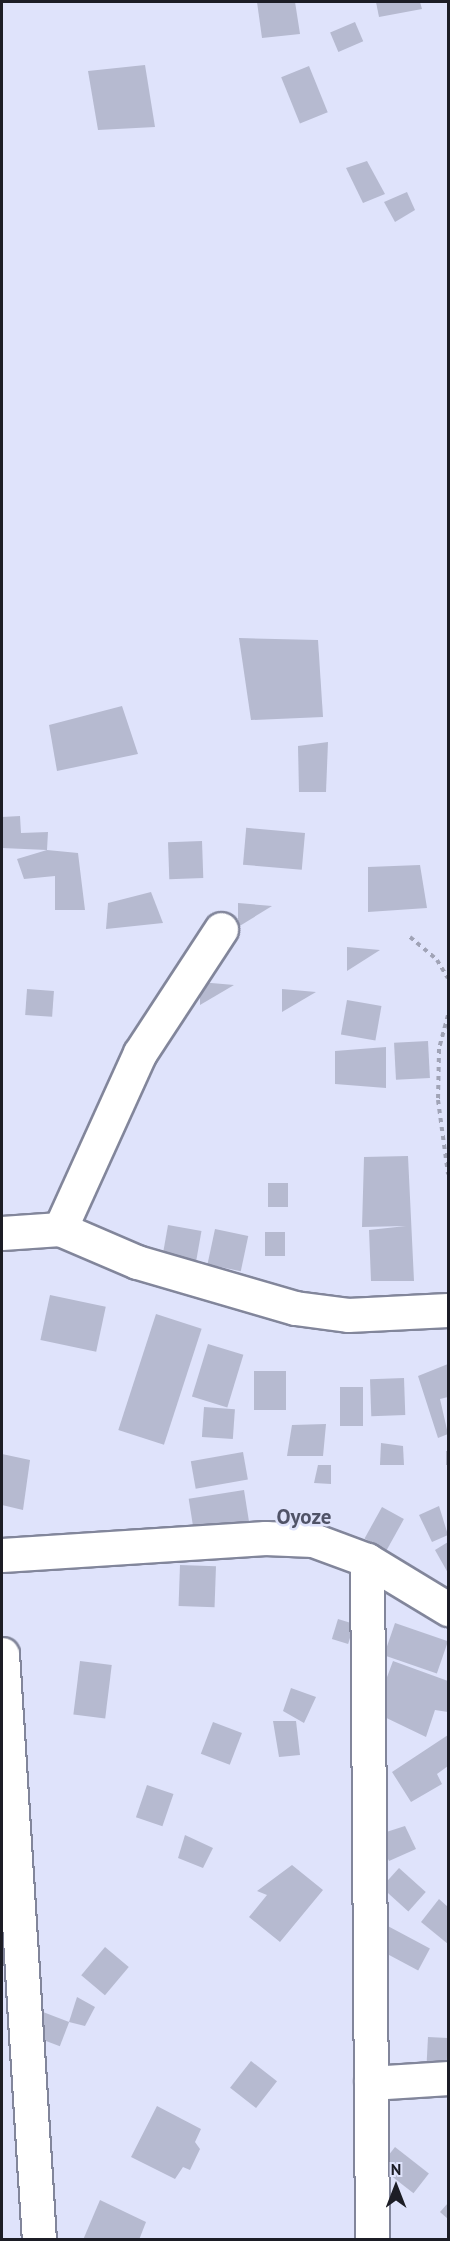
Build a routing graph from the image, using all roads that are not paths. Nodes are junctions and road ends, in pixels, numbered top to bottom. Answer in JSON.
{"nodes":[{"id":1,"x":221,"y":929,"type":"dead end"},
{"id":2,"x":60,"y":1229,"type":"junction"},
{"id":3,"x":2,"y":1233,"type":"edge"},
{"id":4,"x":448,"y":1310,"type":"edge"},
{"id":5,"x":2,"y":1556,"type":"edge"},
{"id":6,"x":367,"y":1560,"type":"junction"},
{"id":7,"x":448,"y":1609,"type":"edge"},
{"id":8,"x":2,"y":1654,"type":"edge"},
{"id":9,"x":448,"y":2078,"type":"edge"},
{"id":10,"x":371,"y":2083,"type":"junction"},
{"id":11,"x":39,"y":2240,"type":"edge"},
{"id":12,"x":372,"y":2240,"type":"edge"}],
"edges":[{"from":1,"to":2,"type":"street"},
{"from":2,"to":3,"type":"street"},
{"from":2,"to":4,"type":"street"},
{"from":5,"to":6,"type":"street"},
{"from":6,"to":7,"type":"street"},
{"from":6,"to":10,"type":"street"},
{"from":8,"to":11,"type":"street"},
{"from":9,"to":10,"type":"street"},
{"from":10,"to":12,"type":"street"}]}
